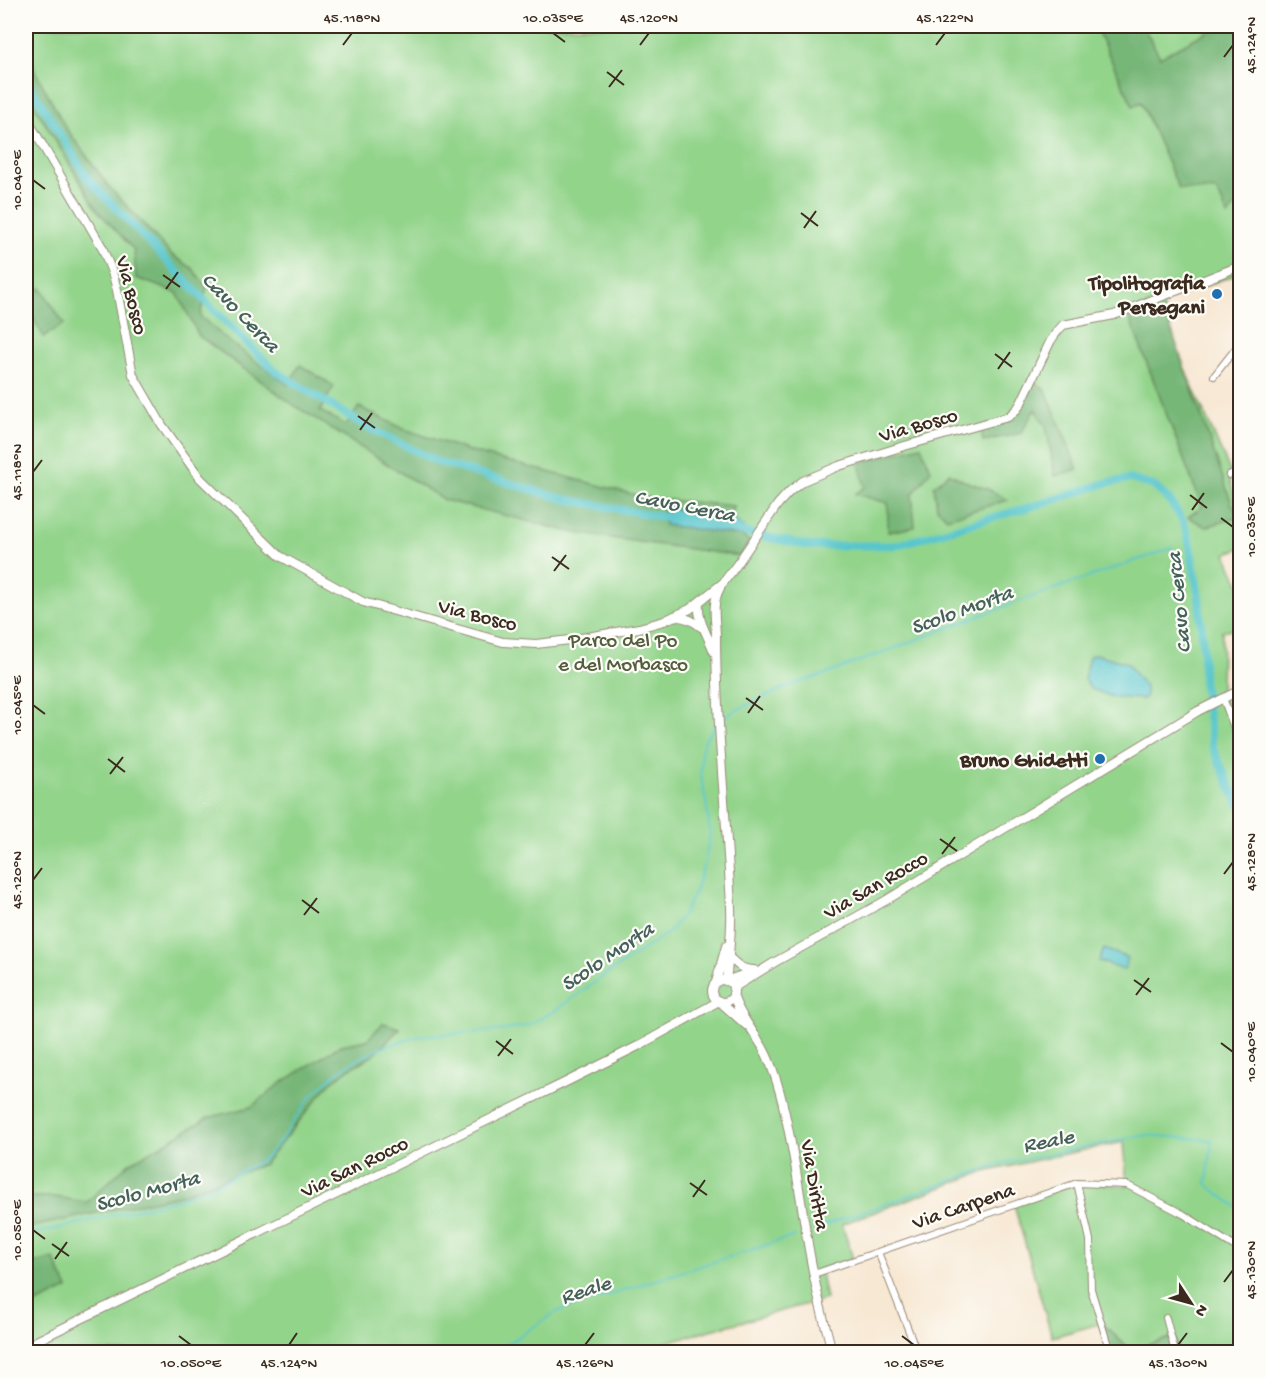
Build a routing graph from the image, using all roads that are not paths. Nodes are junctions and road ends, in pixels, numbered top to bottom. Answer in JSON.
{"nodes":[{"id":1,"x":26,"y":117,"type":"edge"},
{"id":2,"x":1240,"y":266,"type":"edge"},
{"id":3,"x":1240,"y":343,"type":"edge"},
{"id":4,"x":1214,"y":375,"type":"dead end"},
{"id":5,"x":1240,"y":470,"type":"edge"},
{"id":6,"x":1229,"y":475,"type":"dead end"},
{"id":7,"x":723,"y":583,"type":"junction"},
{"id":8,"x":699,"y":603,"type":"junction"},
{"id":9,"x":714,"y":612,"type":"junction"},
{"id":10,"x":674,"y":616,"type":"junction"},
{"id":11,"x":702,"y":628,"type":"junction"},
{"id":12,"x":716,"y":659,"type":"junction"},
{"id":13,"x":1240,"y":690,"type":"edge"},
{"id":14,"x":1221,"y":699,"type":"junction"},
{"id":15,"x":1240,"y":744,"type":"edge"},
{"id":16,"x":731,"y":924,"type":"junction"},
{"id":17,"x":729,"y":957,"type":"junction"},
{"id":18,"x":775,"y":962,"type":"junction"},
{"id":19,"x":753,"y":971,"type":"junction"},
{"id":20,"x":726,"y":981,"type":"junction"},
{"id":21,"x":716,"y":982,"type":"junction"},
{"id":22,"x":733,"y":992,"type":"junction"},
{"id":23,"x":716,"y":998,"type":"junction"},
{"id":24,"x":751,"y":1030,"type":"junction"},
{"id":25,"x":1077,"y":1183,"type":"junction"},
{"id":26,"x":1240,"y":1250,"type":"edge"},
{"id":27,"x":878,"y":1252,"type":"junction"},
{"id":28,"x":814,"y":1274,"type":"junction"},
{"id":29,"x":1166,"y":1318,"type":"dead end"},
{"id":30,"x":26,"y":1346,"type":"edge"},
{"id":31,"x":832,"y":1353,"type":"edge"},
{"id":32,"x":917,"y":1353,"type":"edge"},
{"id":33,"x":1110,"y":1353,"type":"edge"},
{"id":34,"x":1175,"y":1353,"type":"edge"}],
"edges":[{"from":1,"to":10,"type":"street","name":"Via Bosco"},
{"from":2,"to":7,"type":"street","name":"Via Bosco"},
{"from":3,"to":4,"type":"street"},
{"from":5,"to":6,"type":"street"},
{"from":7,"to":8,"type":"street","name":"Via Bosco"},
{"from":7,"to":9,"type":"street"},
{"from":8,"to":9,"type":"street"},
{"from":8,"to":10,"type":"street","name":"Via Bosco"},
{"from":8,"to":11,"type":"street"},
{"from":9,"to":12,"type":"street"},
{"from":10,"to":11,"type":"street"},
{"from":11,"to":12,"type":"street"},
{"from":12,"to":16,"type":"street"},
{"from":13,"to":14,"type":"main road","name":"Via San Rocco"},
{"from":14,"to":15,"type":"street"},
{"from":14,"to":18,"type":"main road","name":"Via San Rocco"},
{"from":16,"to":17,"type":"street"},
{"from":16,"to":21,"type":"street"},
{"from":17,"to":19,"type":"street"},
{"from":17,"to":20,"type":"street"},
{"from":18,"to":19,"type":"street","name":"Via San Rocco"},
{"from":18,"to":22,"type":"main road","name":"Via San Rocco"},
{"from":19,"to":20,"type":"main road","name":"Via San Rocco"},
{"from":20,"to":21,"type":"main road"},
{"from":20,"to":22,"type":"main road"},
{"from":21,"to":23,"type":"main road"},
{"from":22,"to":23,"type":"main road"},
{"from":22,"to":24,"type":"street","name":"Via Diritta"},
{"from":23,"to":24,"type":"street","name":"Via Diritta"},
{"from":23,"to":30,"type":"main road","name":"Via San Rocco"},
{"from":24,"to":28,"type":"street","name":"Via Diritta"},
{"from":25,"to":26,"type":"street","name":"Via Carpena"},
{"from":25,"to":27,"type":"street","name":"Via Carpena"},
{"from":25,"to":33,"type":"street"},
{"from":27,"to":28,"type":"street","name":"Via Carpena"},
{"from":27,"to":32,"type":"street"},
{"from":28,"to":31,"type":"street","name":"Via Diritta"},
{"from":29,"to":34,"type":"street"}]}
